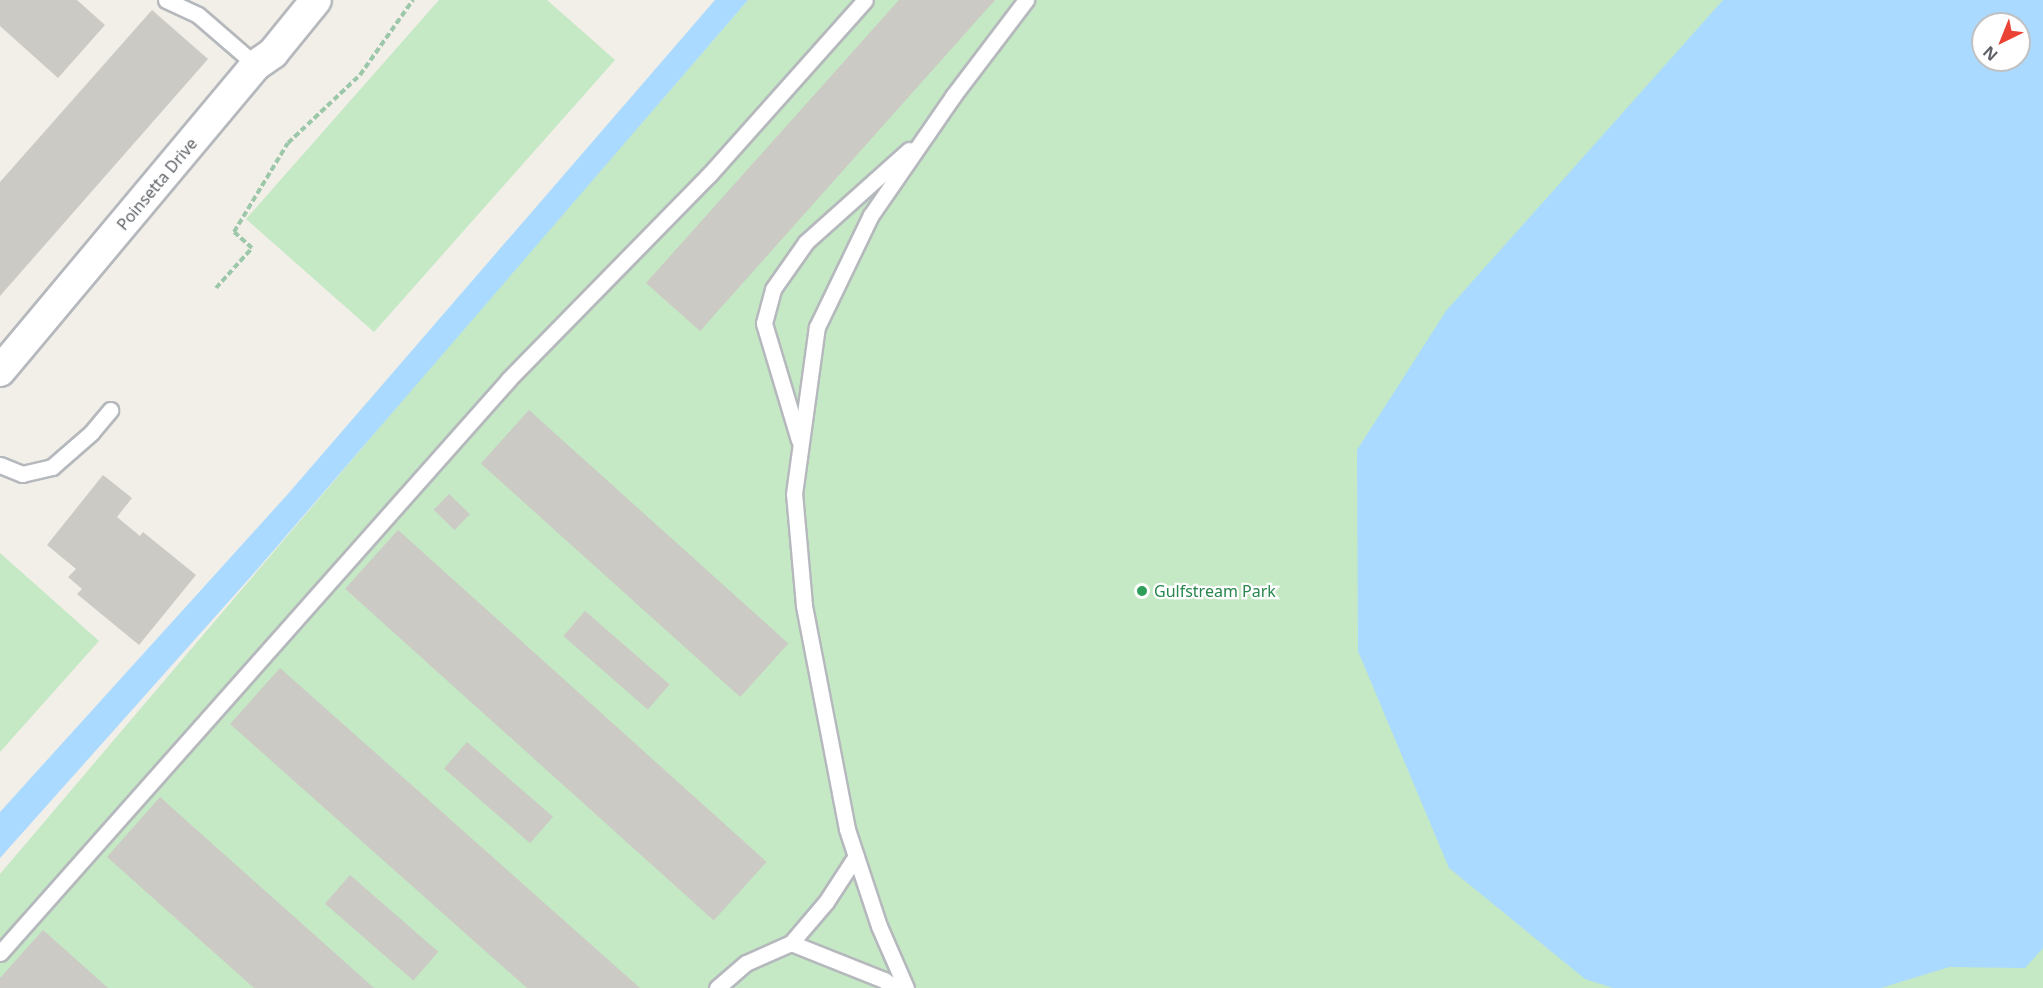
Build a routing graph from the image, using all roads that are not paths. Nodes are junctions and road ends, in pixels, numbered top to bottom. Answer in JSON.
{"nodes":[{"id":1,"x":166,"y":0,"type":"edge"},
{"id":2,"x":316,"y":0,"type":"edge"},
{"id":3,"x":865,"y":0,"type":"edge"},
{"id":4,"x":1026,"y":0,"type":"edge"},
{"id":5,"x":256,"y":65,"type":"junction"},
{"id":6,"x":927,"y":135,"type":"junction"},
{"id":7,"x":0,"y":371,"type":"edge"},
{"id":8,"x":110,"y":410,"type":"dead end"},
{"id":9,"x":800,"y":446,"type":"junction"},
{"id":10,"x":0,"y":465,"type":"edge"},
{"id":11,"x":856,"y":856,"type":"junction"},
{"id":12,"x":791,"y":943,"type":"junction"},
{"id":13,"x":0,"y":953,"type":"edge"},
{"id":14,"x":717,"y":988,"type":"edge"},
{"id":15,"x":896,"y":988,"type":"edge"},
{"id":16,"x":906,"y":988,"type":"edge"}],
"edges":[{"from":1,"to":5,"type":"lane"},
{"from":2,"to":5,"type":"street","name":"Poinsetta Drive"},
{"from":3,"to":13,"type":"lane"},
{"from":4,"to":6,"type":"lane"},
{"from":5,"to":7,"type":"street","name":"Poinsetta Drive"},
{"from":6,"to":9,"type":"lane"},
{"from":6,"to":9,"type":"lane"},
{"from":8,"to":10,"type":"lane"},
{"from":9,"to":11,"type":"lane"},
{"from":11,"to":12,"type":"lane"},
{"from":11,"to":16,"type":"lane"},
{"from":12,"to":14,"type":"lane"},
{"from":12,"to":15,"type":"lane"}]}
